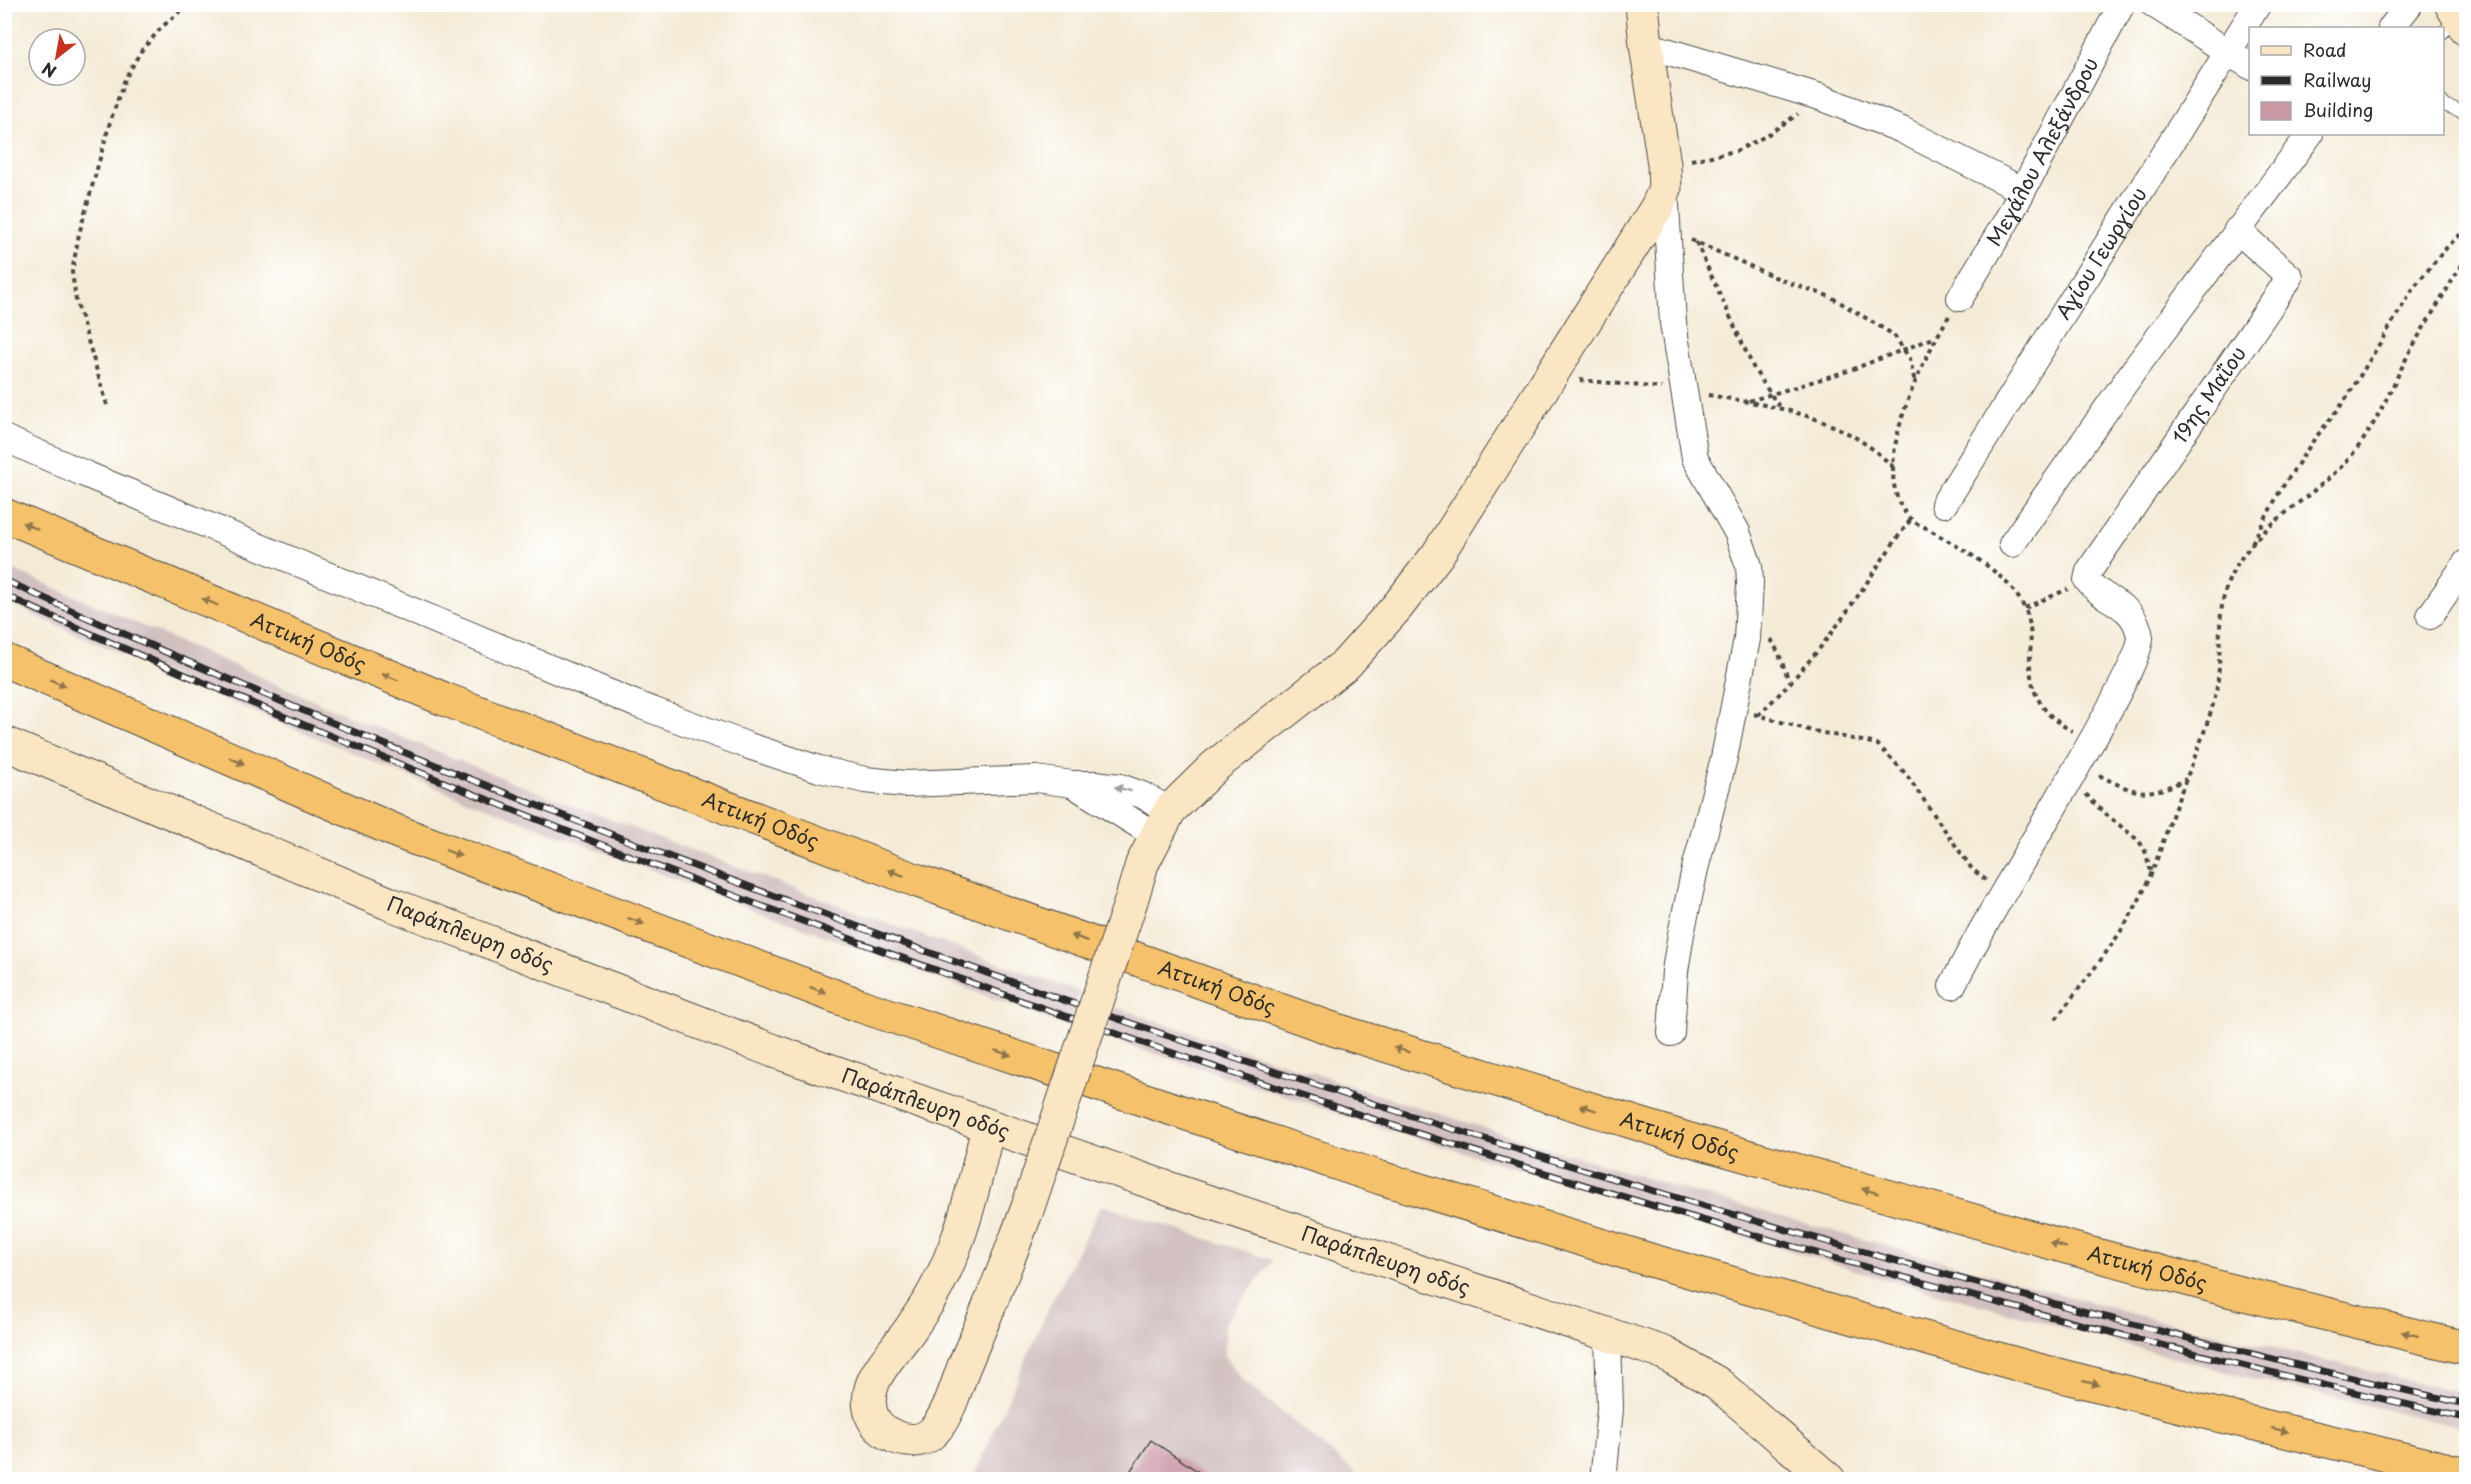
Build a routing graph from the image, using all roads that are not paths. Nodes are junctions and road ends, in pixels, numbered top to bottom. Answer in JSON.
{"nodes":[{"id":1,"x":1642,"y":4,"type":"edge"},
{"id":2,"x":2122,"y":4,"type":"edge"},
{"id":3,"x":2153,"y":4,"type":"edge"},
{"id":4,"x":2258,"y":4,"type":"edge"},
{"id":5,"x":2410,"y":4,"type":"edge"},
{"id":6,"x":2392,"y":27,"type":"edge"},
{"id":7,"x":1646,"y":45,"type":"junction"},
{"id":8,"x":2228,"y":52,"type":"junction"},
{"id":9,"x":2249,"y":65,"type":"edge"},
{"id":10,"x":2444,"y":104,"type":"edge"},
{"id":11,"x":2466,"y":113,"type":"edge"},
{"id":12,"x":2309,"y":135,"type":"edge"},
{"id":13,"x":1665,"y":189,"type":"junction"},
{"id":14,"x":2022,"y":190,"type":"junction"},
{"id":15,"x":2237,"y":230,"type":"junction"},
{"id":16,"x":1960,"y":298,"type":"road end"},
{"id":17,"x":4,"y":438,"type":"edge"},
{"id":18,"x":1944,"y":504,"type":"dead end"},
{"id":19,"x":4,"y":515,"type":"edge"},
{"id":20,"x":2012,"y":544,"type":"dead end"},
{"id":21,"x":2466,"y":563,"type":"edge"},
{"id":22,"x":2430,"y":616,"type":"dead end"},
{"id":23,"x":4,"y":660,"type":"edge"},
{"id":24,"x":4,"y":743,"type":"edge"},
{"id":25,"x":1162,"y":823,"type":"junction"},
{"id":26,"x":1952,"y":986,"type":"dead end"},
{"id":27,"x":1671,"y":1033,"type":"dead end"},
{"id":28,"x":988,"y":1127,"type":"junction"},
{"id":29,"x":1608,"y":1334,"type":"junction"},
{"id":30,"x":2466,"y":1348,"type":"edge"},
{"id":31,"x":2466,"y":1474,"type":"edge"},
{"id":32,"x":1603,"y":1479,"type":"edge"},
{"id":33,"x":1829,"y":1479,"type":"edge"}],
"edges":[{"from":1,"to":7,"type":"street"},
{"from":2,"to":14,"type":"street","name":"Μεγάλου Αλεξάνδρου"},
{"from":3,"to":8,"type":"street"},
{"from":4,"to":8,"type":"street","name":"Αγίου Γεωργίου"},
{"from":5,"to":6,"type":"street"},
{"from":7,"to":13,"type":"street"},
{"from":7,"to":14,"type":"street"},
{"from":8,"to":9,"type":"street"},
{"from":8,"to":18,"type":"street","name":"Αγίου Γεωργίου"},
{"from":10,"to":11,"type":"lane"},
{"from":12,"to":15,"type":"street"},
{"from":13,"to":25,"type":"street"},
{"from":13,"to":27,"type":"street"},
{"from":14,"to":16,"type":"street","name":"Μεγάλου Αλεξάνδρου"},
{"from":15,"to":20,"type":"street"},
{"from":15,"to":26,"type":"street","name":"19ης Μαΐου"},
{"from":17,"to":25,"type":"street"},
{"from":30,"to":19,"type":"highway","name":"Αττική Οδός","one_way":true},
{"from":21,"to":22,"type":"street"},
{"from":23,"to":31,"type":"highway","one_way":true},
{"from":24,"to":28,"type":"street","name":"Παράπλευρη οδός"},
{"from":25,"to":28,"type":"street","bridge":true},
{"from":28,"to":29,"type":"street","name":"Παράπλευρη οδός"},
{"from":29,"to":32,"type":"street"},
{"from":29,"to":33,"type":"street","name":"Παράπλευρη οδός"}]}
